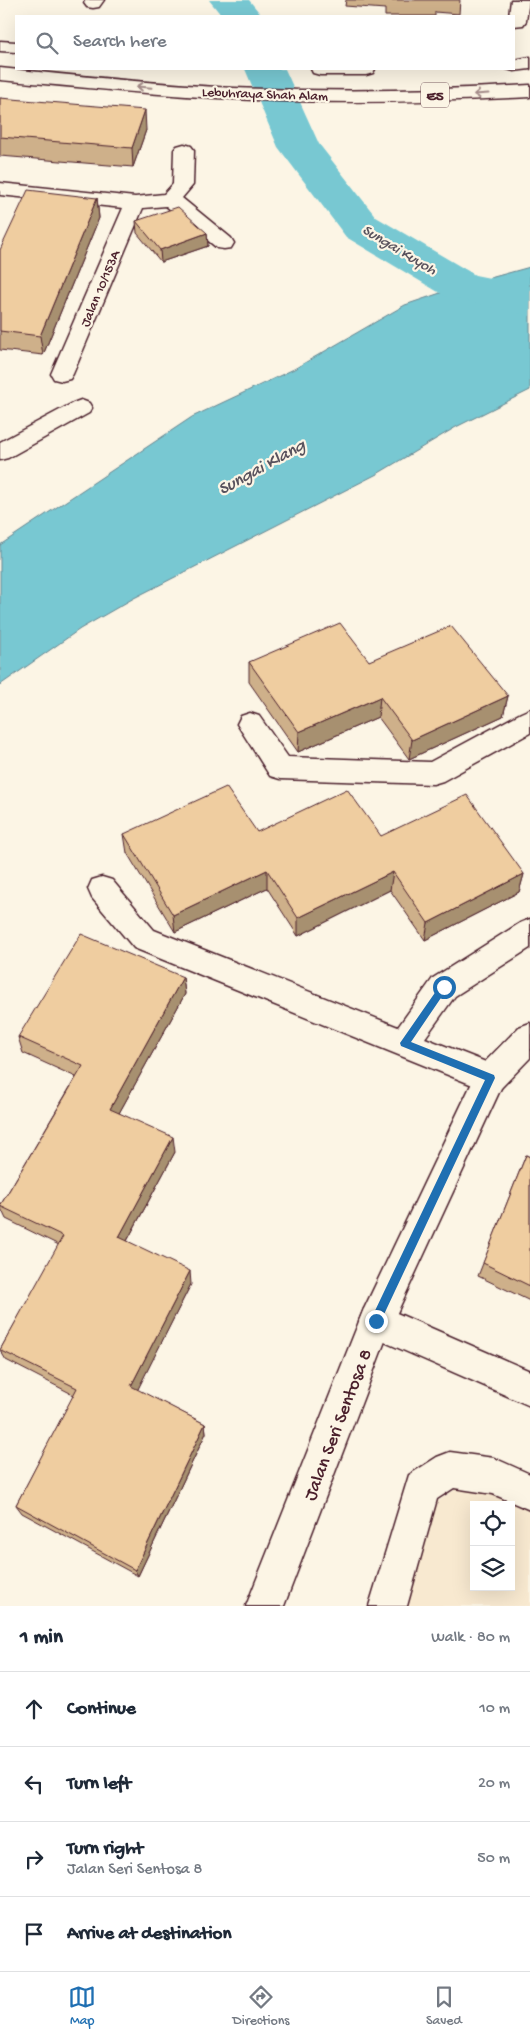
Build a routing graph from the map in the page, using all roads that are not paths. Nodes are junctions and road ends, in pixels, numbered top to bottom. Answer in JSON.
{"nodes":[{"id":1,"x":520,"y":0,"type":"edge"},
{"id":2,"x":520,"y":21,"type":"edge"},
{"id":3,"x":0,"y":46,"type":"edge"},
{"id":4,"x":15,"y":48,"type":"edge"},
{"id":5,"x":530,"y":63,"type":"edge"},
{"id":6,"x":515,"y":64,"type":"edge"},
{"id":7,"x":0,"y":74,"type":"edge"},
{"id":8,"x":530,"y":91,"type":"edge"},
{"id":9,"x":184,"y":150,"type":"dead end"},
{"id":10,"x":0,"y":189,"type":"edge"},
{"id":11,"x":170,"y":199,"type":"junction"},
{"id":12,"x":135,"y":203,"type":"junction"},
{"id":13,"x":224,"y":243,"type":"dead end"},
{"id":14,"x":62,"y":374,"type":"dead end"},
{"id":15,"x":81,"y":408,"type":"dead end"},
{"id":16,"x":0,"y":452,"type":"edge"},
{"id":17,"x":530,"y":720,"type":"edge"},
{"id":18,"x":250,"y":724,"type":"dead end"},
{"id":19,"x":102,"y":889,"type":"dead end"},
{"id":20,"x":530,"y":932,"type":"edge"},
{"id":21,"x":530,"y":1037,"type":"edge"},
{"id":22,"x":404,"y":1043,"type":"junction"},
{"id":23,"x":490,"y":1078,"type":"junction"},
{"id":24,"x":376,"y":1321,"type":"junction"},
{"id":25,"x":530,"y":1389,"type":"edge"},
{"id":26,"x":530,"y":1492,"type":"edge"},
{"id":27,"x":265,"y":1606,"type":"edge"},
{"id":28,"x":388,"y":1606,"type":"edge"}],
"edges":[{"from":1,"to":2,"type":"main road"},
{"from":3,"to":4,"type":"main road"},
{"from":5,"to":6,"type":"main road"},
{"from":8,"to":7,"type":"main road","name":"Lebuhraya Shah Alam","number":"E5","one_way":true},
{"from":9,"to":11,"type":"main road"},
{"from":10,"to":12,"type":"main road"},
{"from":11,"to":12,"type":"main road"},
{"from":11,"to":13,"type":"main road"},
{"from":12,"to":14,"type":"main road","name":"Jalan 10/153A"},
{"from":15,"to":16,"type":"main road"},
{"from":17,"to":18,"type":"main road"},
{"from":19,"to":22,"type":"main road"},
{"from":20,"to":22,"type":"main road"},
{"from":21,"to":23,"type":"main road","name":"Jalan Seri Sentosa 8"},
{"from":22,"to":23,"type":"main road"},
{"from":23,"to":24,"type":"main road","name":"Jalan Seri Sentosa 8"},
{"from":24,"to":25,"type":"main road"},
{"from":24,"to":27,"type":"main road","name":"Jalan Seri Sentosa 8"},
{"from":26,"to":28,"type":"main road"}]}
